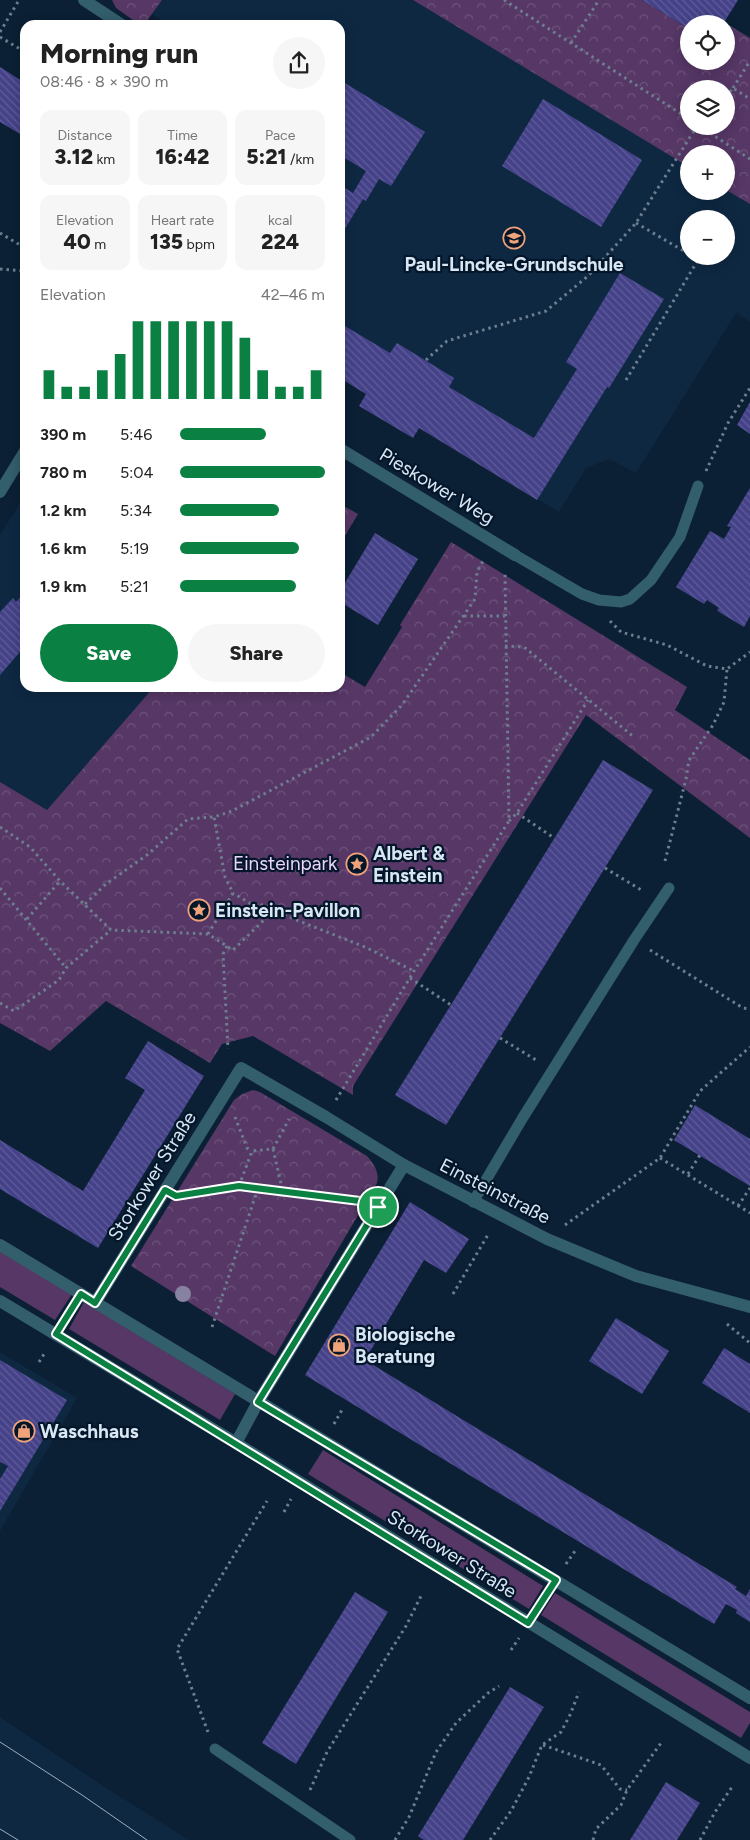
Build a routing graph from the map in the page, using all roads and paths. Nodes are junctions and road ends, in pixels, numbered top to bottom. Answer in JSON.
{"nodes":[{"id":1,"x":19,"y":0,"type":"edge"},
{"id":2,"x":84,"y":0,"type":"edge"},
{"id":3,"x":504,"y":0,"type":"edge"},
{"id":4,"x":600,"y":0,"type":"edge"},
{"id":5,"x":114,"y":20,"type":"edge"},
{"id":6,"x":0,"y":32,"type":"edge"},
{"id":7,"x":0,"y":37,"type":"edge"},
{"id":8,"x":571,"y":43,"type":"junction"},
{"id":9,"x":20,"y":49,"type":"edge"},
{"id":10,"x":750,"y":61,"type":"edge"},
{"id":11,"x":735,"y":85,"type":"edge"},
{"id":12,"x":735,"y":89,"type":"edge"},
{"id":13,"x":750,"y":99,"type":"edge"},
{"id":14,"x":680,"y":113,"type":"edge"},
{"id":15,"x":692,"y":135,"type":"edge"},
{"id":16,"x":716,"y":135,"type":"edge"},
{"id":17,"x":750,"y":158,"type":"edge"},
{"id":18,"x":636,"y":223,"type":"junction"},
{"id":19,"x":0,"y":233,"type":"edge"},
{"id":20,"x":20,"y":245,"type":"edge"},
{"id":21,"x":680,"y":249,"type":"edge"},
{"id":22,"x":695,"y":265,"type":"edge"},
{"id":23,"x":0,"y":269,"type":"edge"},
{"id":24,"x":20,"y":271,"type":"edge"},
{"id":25,"x":426,"y":360,"type":"dead end"},
{"id":26,"x":626,"y":380,"type":"dead end"},
{"id":27,"x":750,"y":388,"type":"edge"},
{"id":28,"x":345,"y":452,"type":"edge"},
{"id":29,"x":20,"y":459,"type":"edge"},
{"id":30,"x":698,"y":486,"type":"joint"},
{"id":31,"x":0,"y":492,"type":"edge"},
{"id":32,"x":515,"y":555,"type":"junction"},
{"id":33,"x":485,"y":558,"type":"dead end"},
{"id":34,"x":600,"y":600,"type":"junction"},
{"id":35,"x":463,"y":616,"type":"junction"},
{"id":36,"x":505,"y":616,"type":"junction"},
{"id":37,"x":505,"y":646,"type":"junction"},
{"id":38,"x":750,"y":652,"type":"edge"},
{"id":39,"x":727,"y":670,"type":"junction"},
{"id":40,"x":588,"y":700,"type":"junction"},
{"id":41,"x":634,"y":737,"type":"dead end"},
{"id":42,"x":517,"y":814,"type":"junction"},
{"id":43,"x":214,"y":817,"type":"junction"},
{"id":44,"x":509,"y":821,"type":"junction"},
{"id":45,"x":0,"y":827,"type":"edge"},
{"id":46,"x":554,"y":838,"type":"dead end"},
{"id":47,"x":665,"y":861,"type":"dead end"},
{"id":48,"x":605,"y":868,"type":"dead end"},
{"id":49,"x":60,"y":881,"type":"junction"},
{"id":50,"x":0,"y":888,"type":"edge"},
{"id":51,"x":669,"y":888,"type":"dead end"},
{"id":52,"x":644,"y":892,"type":"dead end"},
{"id":53,"x":233,"y":893,"type":"junction"},
{"id":54,"x":85,"y":904,"type":"junction"},
{"id":55,"x":253,"y":906,"type":"junction"},
{"id":56,"x":27,"y":920,"type":"junction"},
{"id":57,"x":111,"y":930,"type":"junction"},
{"id":58,"x":208,"y":934,"type":"junction"},
{"id":59,"x":634,"y":940,"type":"junction"},
{"id":60,"x":227,"y":946,"type":"junction"},
{"id":61,"x":66,"y":968,"type":"junction"},
{"id":62,"x":414,"y":971,"type":"junction"},
{"id":63,"x":410,"y":978,"type":"junction"},
{"id":64,"x":0,"y":1003,"type":"edge"},
{"id":65,"x":451,"y":1005,"type":"dead end"},
{"id":66,"x":750,"y":1009,"type":"edge"},
{"id":67,"x":500,"y":1038,"type":"dead end"},
{"id":68,"x":750,"y":1047,"type":"edge"},
{"id":69,"x":228,"y":1049,"type":"dead end"},
{"id":70,"x":541,"y":1063,"type":"dead end"},
{"id":71,"x":241,"y":1068,"type":"joint"},
{"id":72,"x":222,"y":1099,"type":"junction"},
{"id":73,"x":299,"y":1101,"type":"junction"},
{"id":74,"x":326,"y":1117,"type":"junction"},
{"id":75,"x":273,"y":1149,"type":"junction"},
{"id":76,"x":252,"y":1150,"type":"junction"},
{"id":77,"x":700,"y":1156,"type":"dead end"},
{"id":78,"x":660,"y":1158,"type":"junction"},
{"id":79,"x":404,"y":1165,"type":"junction"},
{"id":80,"x":688,"y":1174,"type":"junction"},
{"id":81,"x":239,"y":1186,"type":"junction"},
{"id":82,"x":258,"y":1188,"type":"junction"},
{"id":83,"x":750,"y":1188,"type":"edge"},
{"id":84,"x":165,"y":1190,"type":"junction"},
{"id":85,"x":283,"y":1192,"type":"junction"},
{"id":86,"x":473,"y":1202,"type":"junction"},
{"id":87,"x":738,"y":1206,"type":"junction"},
{"id":88,"x":378,"y":1207,"type":"junction"},
{"id":89,"x":750,"y":1213,"type":"edge"},
{"id":90,"x":565,"y":1225,"type":"dead end"},
{"id":91,"x":489,"y":1233,"type":"dead end"},
{"id":92,"x":0,"y":1245,"type":"edge"},
{"id":93,"x":453,"y":1294,"type":"dead end"},
{"id":94,"x":0,"y":1301,"type":"edge"},
{"id":95,"x":95,"y":1303,"type":"junction"},
{"id":96,"x":750,"y":1307,"type":"edge"},
{"id":97,"x":727,"y":1324,"type":"dead end"},
{"id":98,"x":212,"y":1327,"type":"dead end"},
{"id":99,"x":750,"y":1343,"type":"edge"},
{"id":100,"x":258,"y":1402,"type":"junction"},
{"id":101,"x":236,"y":1443,"type":"junction"},
{"id":102,"x":267,"y":1501,"type":"dead end"},
{"id":103,"x":422,"y":1596,"type":"dead end"},
{"id":104,"x":498,"y":1686,"type":"dead end"},
{"id":105,"x":579,"y":1692,"type":"dead end"},
{"id":106,"x":750,"y":1698,"type":"edge"},
{"id":107,"x":661,"y":1743,"type":"dead end"},
{"id":108,"x":542,"y":1745,"type":"junction"},
{"id":109,"x":215,"y":1749,"type":"joint"},
{"id":110,"x":750,"y":1758,"type":"edge"},
{"id":111,"x":732,"y":1787,"type":"dead end"},
{"id":112,"x":627,"y":1790,"type":"junction"},
{"id":113,"x":303,"y":1808,"type":"junction"},
{"id":114,"x":350,"y":1840,"type":"edge"},
{"id":115,"x":395,"y":1840,"type":"edge"},
{"id":116,"x":490,"y":1840,"type":"edge"},
{"id":117,"x":593,"y":1840,"type":"edge"},
{"id":118,"x":700,"y":1840,"type":"edge"}],
"edges":[{"from":1,"to":6,"type":"path"},
{"from":2,"to":5,"type":"street"},
{"from":3,"to":8,"type":"path"},
{"from":4,"to":8,"type":"path"},
{"from":7,"to":9,"type":"path"},
{"from":8,"to":14,"type":"path"},
{"from":10,"to":11,"type":"path"},
{"from":12,"to":13,"type":"path"},
{"from":15,"to":18,"type":"path"},
{"from":16,"to":17,"type":"path"},
{"from":18,"to":21,"type":"path"},
{"from":18,"to":25,"type":"path"},
{"from":19,"to":20,"type":"path"},
{"from":22,"to":26,"type":"path"},
{"from":23,"to":24,"type":"path"},
{"from":27,"to":30,"type":"path"},
{"from":28,"to":32,"type":"street","name":"Pieskower Weg"},
{"from":29,"to":31,"type":"street"},
{"from":30,"to":34,"type":"lane"},
{"from":32,"to":34,"type":"lane"},
{"from":32,"to":36,"type":"path"},
{"from":33,"to":35,"type":"path"},
{"from":34,"to":39,"type":"path"},
{"from":35,"to":36,"type":"path"},
{"from":35,"to":43,"type":"path"},
{"from":36,"to":37,"type":"path"},
{"from":37,"to":40,"type":"path"},
{"from":37,"to":44,"type":"path"},
{"from":38,"to":39,"type":"path"},
{"from":39,"to":47,"type":"path"},
{"from":40,"to":41,"type":"path"},
{"from":40,"to":42,"type":"path"},
{"from":42,"to":44,"type":"path"},
{"from":42,"to":46,"type":"path"},
{"from":43,"to":53,"type":"path"},
{"from":43,"to":54,"type":"path"},
{"from":44,"to":62,"type":"path"},
{"from":45,"to":49,"type":"path"},
{"from":48,"to":52,"type":"path"},
{"from":49,"to":54,"type":"path"},
{"from":49,"to":56,"type":"path"},
{"from":50,"to":56,"type":"path"},
{"from":51,"to":59,"type":"lane"},
{"from":53,"to":55,"type":"path"},
{"from":53,"to":58,"type":"path"},
{"from":54,"to":57,"type":"path"},
{"from":55,"to":60,"type":"path"},
{"from":55,"to":62,"type":"path"},
{"from":56,"to":61,"type":"path"},
{"from":57,"to":58,"type":"path"},
{"from":57,"to":61,"type":"path"},
{"from":58,"to":60,"type":"path"},
{"from":59,"to":66,"type":"path"},
{"from":59,"to":86,"type":"lane"},
{"from":60,"to":69,"type":"path"},
{"from":61,"to":64,"type":"path"},
{"from":62,"to":63,"type":"path"},
{"from":63,"to":65,"type":"path"},
{"from":63,"to":74,"type":"path"},
{"from":67,"to":70,"type":"path"},
{"from":68,"to":78,"type":"path"},
{"from":71,"to":72,"type":"street","name":"Storkower Straße"},
{"from":71,"to":73,"type":"street","name":"Einsteinstraße"},
{"from":72,"to":76,"type":"path"},
{"from":72,"to":84,"type":"street","name":"Storkower Straße"},
{"from":73,"to":74,"type":"street","name":"Einsteinstraße"},
{"from":73,"to":75,"type":"path"},
{"from":74,"to":79,"type":"street","name":"Einsteinstraße"},
{"from":75,"to":76,"type":"path"},
{"from":75,"to":85,"type":"path"},
{"from":76,"to":81,"type":"path"},
{"from":77,"to":80,"type":"path"},
{"from":78,"to":80,"type":"path"},
{"from":78,"to":90,"type":"path"},
{"from":79,"to":86,"type":"street","name":"Einsteinstraße"},
{"from":79,"to":88,"type":"street"},
{"from":80,"to":87,"type":"path"},
{"from":81,"to":82,"type":"path"},
{"from":81,"to":84,"type":"path"},
{"from":82,"to":85,"type":"path"},
{"from":82,"to":98,"type":"path"},
{"from":83,"to":87,"type":"path"},
{"from":84,"to":95,"type":"street","name":"Storkower Straße"},
{"from":85,"to":88,"type":"path"},
{"from":86,"to":96,"type":"street","name":"Einsteinstraße"},
{"from":87,"to":89,"type":"path"},
{"from":88,"to":100,"type":"street"},
{"from":91,"to":93,"type":"path"},
{"from":92,"to":95,"type":"street","name":"Storkower Straße"},
{"from":94,"to":101,"type":"street","name":"Storkower Straße"},
{"from":95,"to":100,"type":"street","name":"Storkower Straße"},
{"from":97,"to":99,"type":"path"},
{"from":100,"to":101,"type":"street"},
{"from":100,"to":106,"type":"street","name":"Storkower Straße"},
{"from":101,"to":110,"type":"street","name":"Storkower Straße"},
{"from":102,"to":109,"type":"path"},
{"from":103,"to":113,"type":"path"},
{"from":104,"to":115,"type":"path"},
{"from":105,"to":108,"type":"path"},
{"from":107,"to":112,"type":"path"},
{"from":108,"to":112,"type":"path"},
{"from":108,"to":116,"type":"path"},
{"from":109,"to":113,"type":"lane"},
{"from":111,"to":118,"type":"path"},
{"from":112,"to":117,"type":"path"},
{"from":113,"to":114,"type":"lane"}]}
